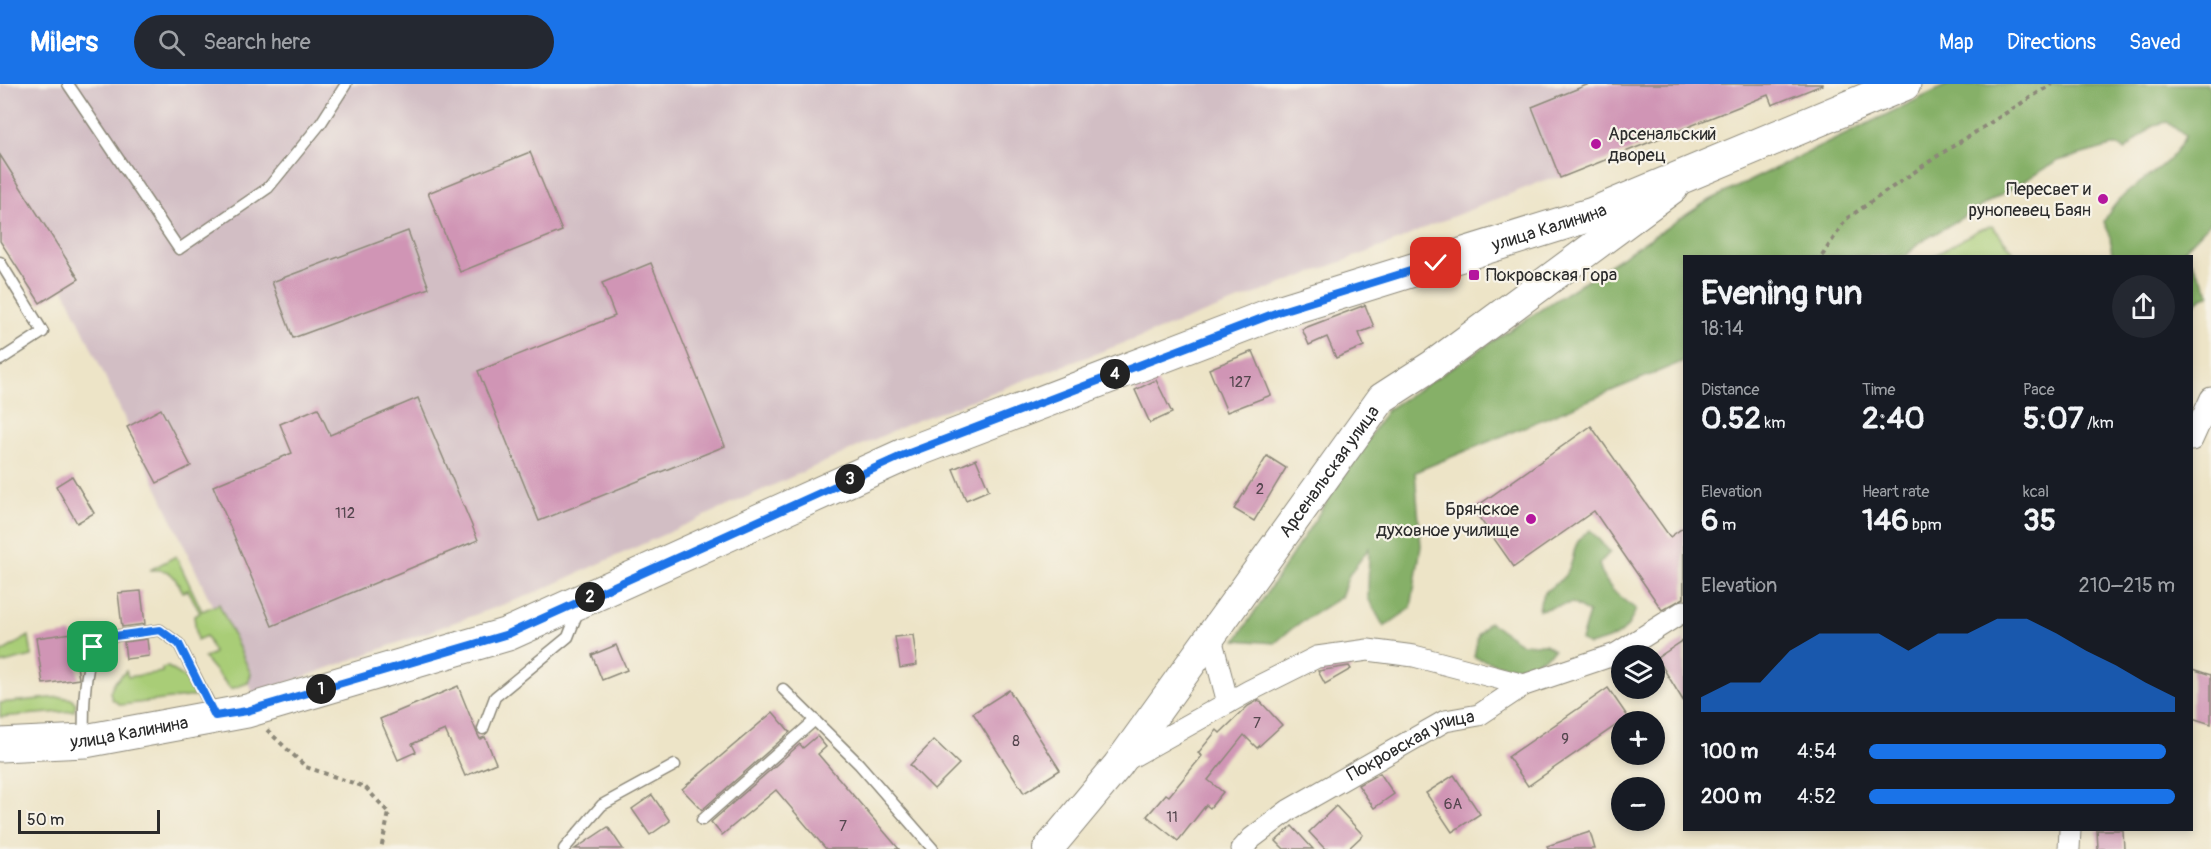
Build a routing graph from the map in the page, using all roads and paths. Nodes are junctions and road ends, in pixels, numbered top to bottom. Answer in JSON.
{"nodes":[{"id":1,"x":68,"y":84,"type":"edge"},
{"id":2,"x":346,"y":84,"type":"edge"},
{"id":3,"x":1904,"y":84,"type":"edge"},
{"id":4,"x":2052,"y":84,"type":"edge"},
{"id":5,"x":1691,"y":175,"type":"junction"},
{"id":6,"x":1823,"y":255,"type":"edge"},
{"id":7,"x":0,"y":262,"type":"edge"},
{"id":8,"x":0,"y":360,"type":"edge"},
{"id":9,"x":2211,"y":398,"type":"edge"},
{"id":10,"x":2193,"y":438,"type":"edge"},
{"id":11,"x":582,"y":600,"type":"junction"},
{"id":12,"x":1683,"y":611,"type":"edge"},
{"id":13,"x":1211,"y":638,"type":"junction"},
{"id":14,"x":1524,"y":686,"type":"junction"},
{"id":15,"x":783,"y":689,"type":"dead end"},
{"id":16,"x":1228,"y":703,"type":"junction"},
{"id":17,"x":247,"y":711,"type":"junction"},
{"id":18,"x":215,"y":716,"type":"junction"},
{"id":19,"x":815,"y":720,"type":"junction"},
{"id":20,"x":483,"y":729,"type":"dead end"},
{"id":21,"x":85,"y":741,"type":"junction"},
{"id":22,"x":0,"y":745,"type":"edge"},
{"id":23,"x":675,"y":765,"type":"dead end"},
{"id":24,"x":1118,"y":765,"type":"junction"},
{"id":25,"x":702,"y":820,"type":"dead end"},
{"id":26,"x":2070,"y":831,"type":"edge"},
{"id":27,"x":381,"y":849,"type":"edge"},
{"id":28,"x":564,"y":849,"type":"edge"},
{"id":29,"x":933,"y":849,"type":"edge"},
{"id":30,"x":1048,"y":849,"type":"edge"},
{"id":31,"x":1242,"y":849,"type":"edge"},
{"id":32,"x":2069,"y":849,"type":"edge"}],
"edges":[{"from":1,"to":2,"type":"lane"},
{"from":3,"to":5,"type":"main road","name":"улица Калинина"},
{"from":4,"to":6,"type":"path"},
{"from":5,"to":11,"type":"main road","name":"улица Калинина"},
{"from":5,"to":13,"type":"street","name":"Арсенальская улица"},
{"from":7,"to":8,"type":"lane"},
{"from":9,"to":10,"type":"street"},
{"from":11,"to":17,"type":"main road","name":"улица Калинина"},
{"from":11,"to":20,"type":"lane"},
{"from":12,"to":14,"type":"street","name":"Покровская улица"},
{"from":13,"to":16,"type":"street"},
{"from":13,"to":24,"type":"street","name":"Арсенальская улица"},
{"from":14,"to":16,"type":"street"},
{"from":14,"to":31,"type":"street","name":"Покровская улица"},
{"from":15,"to":19,"type":"lane"},
{"from":16,"to":24,"type":"street"},
{"from":17,"to":18,"type":"main road","name":"улица Калинина"},
{"from":17,"to":27,"type":"path"},
{"from":18,"to":21,"type":"main road","name":"улица Калинина"},
{"from":18,"to":21,"type":"lane"},
{"from":19,"to":25,"type":"lane"},
{"from":19,"to":29,"type":"lane"},
{"from":21,"to":22,"type":"main road","name":"улица Калинина"},
{"from":23,"to":28,"type":"lane"},
{"from":24,"to":30,"type":"street","name":"Арсенальская улица"},
{"from":26,"to":32,"type":"street"}]}
